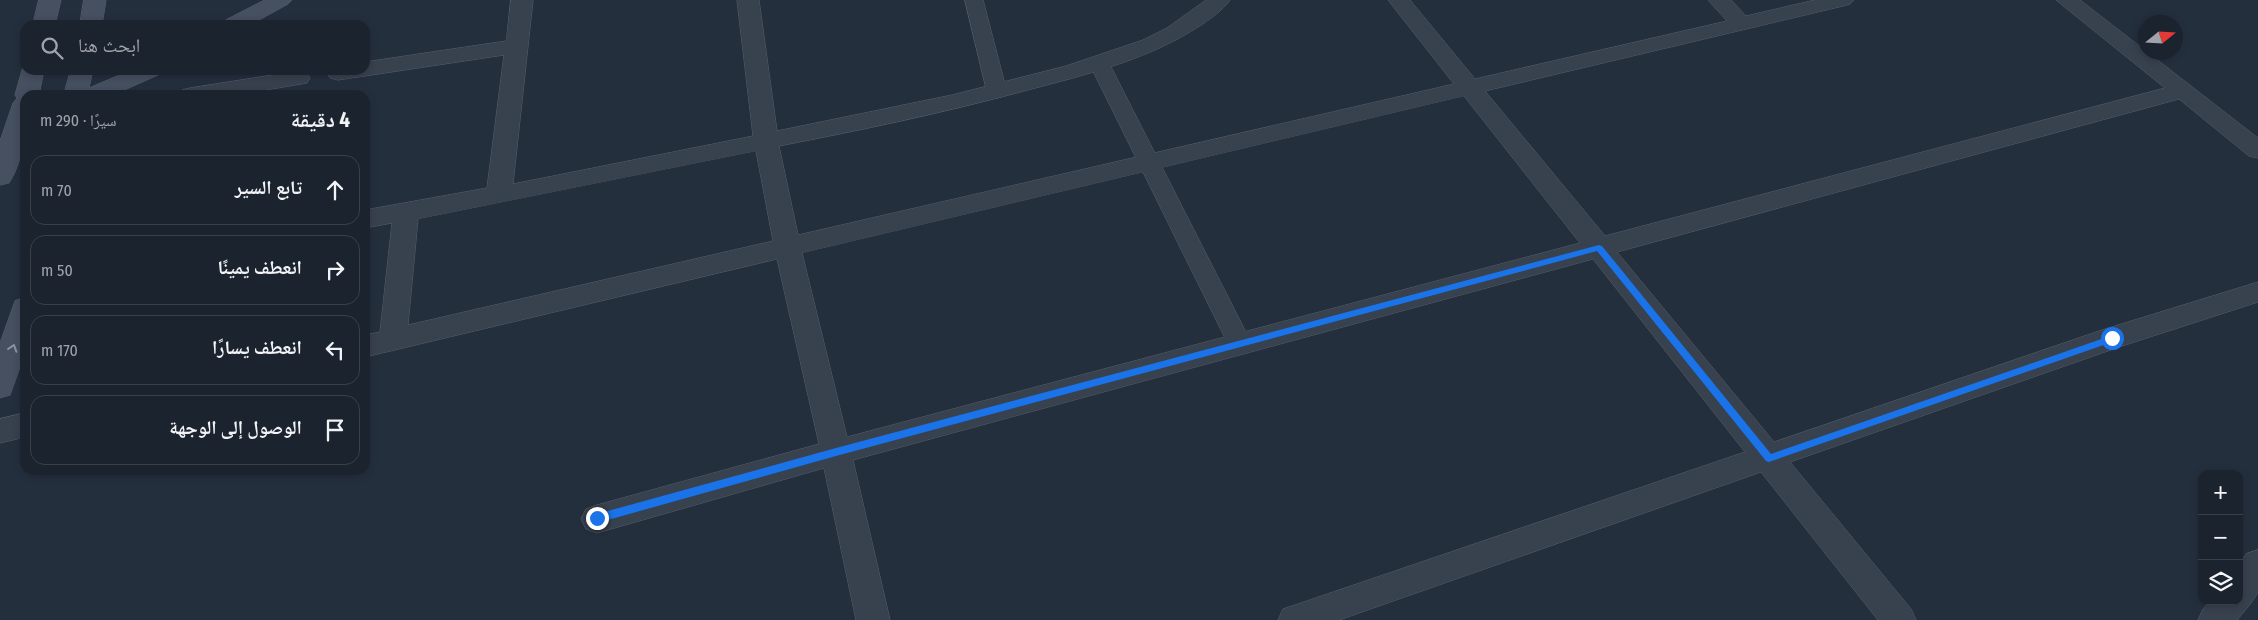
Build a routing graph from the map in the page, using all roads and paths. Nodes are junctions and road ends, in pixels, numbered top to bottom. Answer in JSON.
{"nodes":[{"id":1,"x":50,"y":0,"type":"edge"},
{"id":2,"x":95,"y":0,"type":"edge"},
{"id":3,"x":281,"y":0,"type":"edge"},
{"id":4,"x":522,"y":0,"type":"edge"},
{"id":5,"x":748,"y":0,"type":"edge"},
{"id":6,"x":974,"y":0,"type":"edge"},
{"id":7,"x":1399,"y":0,"type":"edge"},
{"id":8,"x":1719,"y":0,"type":"edge"},
{"id":9,"x":1843,"y":0,"type":"edge"},
{"id":10,"x":2068,"y":0,"type":"edge"},
{"id":11,"x":1205,"y":5,"type":"edge"},
{"id":12,"x":2090,"y":8,"type":"edge"},
{"id":13,"x":45,"y":20,"type":"edge"},
{"id":14,"x":92,"y":20,"type":"edge"},
{"id":15,"x":243,"y":20,"type":"edge"},
{"id":16,"x":1741,"y":23,"type":"junction"},
{"id":17,"x":517,"y":46,"type":"junction"},
{"id":18,"x":1100,"y":64,"type":"junction"},
{"id":19,"x":370,"y":68,"type":"edge"},
{"id":20,"x":32,"y":75,"type":"edge"},
{"id":21,"x":81,"y":75,"type":"edge"},
{"id":22,"x":138,"y":75,"type":"edge"},
{"id":23,"x":299,"y":78,"type":"dead end"},
{"id":24,"x":1472,"y":88,"type":"junction"},
{"id":25,"x":28,"y":90,"type":"edge"},
{"id":26,"x":77,"y":90,"type":"edge"},
{"id":27,"x":104,"y":90,"type":"edge"},
{"id":28,"x":222,"y":90,"type":"edge"},
{"id":29,"x":2182,"y":91,"type":"junction"},
{"id":30,"x":997,"y":92,"type":"junction"},
{"id":31,"x":20,"y":124,"type":"edge"},
{"id":32,"x":766,"y":141,"type":"junction"},
{"id":33,"x":2258,"y":150,"type":"edge"},
{"id":34,"x":1150,"y":163,"type":"junction"},
{"id":35,"x":0,"y":177,"type":"edge"},
{"id":36,"x":499,"y":194,"type":"junction"},
{"id":37,"x":406,"y":212,"type":"junction"},
{"id":38,"x":370,"y":218,"type":"edge"},
{"id":39,"x":787,"y":247,"type":"junction"},
{"id":40,"x":1599,"y":248,"type":"junction"},
{"id":41,"x":2258,"y":292,"type":"edge"},
{"id":42,"x":20,"y":324,"type":"edge"},
{"id":43,"x":393,"y":339,"type":"junction"},
{"id":44,"x":1240,"y":344,"type":"junction"},
{"id":45,"x":370,"y":345,"type":"edge"},
{"id":46,"x":0,"y":387,"type":"edge"},
{"id":47,"x":20,"y":426,"type":"edge"},
{"id":48,"x":0,"y":431,"type":"edge"},
{"id":49,"x":836,"y":452,"type":"junction"},
{"id":50,"x":1769,"y":458,"type":"junction"},
{"id":51,"x":597,"y":518,"type":"dead end"},
{"id":52,"x":2258,"y":564,"type":"edge"},
{"id":53,"x":2243,"y":587,"type":"edge"},
{"id":54,"x":2228,"y":605,"type":"edge"},
{"id":55,"x":873,"y":620,"type":"edge"},
{"id":56,"x":1295,"y":620,"type":"edge"},
{"id":57,"x":1899,"y":620,"type":"edge"},
{"id":58,"x":2215,"y":620,"type":"edge"}],
"edges":[{"from":1,"to":13,"type":"street"},
{"from":2,"to":14,"type":"street"},
{"from":3,"to":15,"type":"street"},
{"from":4,"to":17,"type":"street"},
{"from":5,"to":32,"type":"street"},
{"from":6,"to":30,"type":"lane"},
{"from":7,"to":24,"type":"street"},
{"from":8,"to":16,"type":"street"},
{"from":9,"to":16,"type":"street"},
{"from":10,"to":12,"type":"street"},
{"from":11,"to":18,"type":"street"},
{"from":12,"to":29,"type":"street"},
{"from":16,"to":24,"type":"street"},
{"from":17,"to":19,"type":"street"},
{"from":17,"to":36,"type":"street"},
{"from":18,"to":30,"type":"street"},
{"from":18,"to":34,"type":"lane"},
{"from":20,"to":25,"type":"street"},
{"from":21,"to":26,"type":"street"},
{"from":22,"to":27,"type":"street"},
{"from":23,"to":28,"type":"street"},
{"from":24,"to":34,"type":"street"},
{"from":24,"to":40,"type":"street"},
{"from":29,"to":33,"type":"street"},
{"from":29,"to":40,"type":"street"},
{"from":30,"to":32,"type":"street"},
{"from":31,"to":35,"type":"street"},
{"from":32,"to":36,"type":"street"},
{"from":32,"to":39,"type":"street"},
{"from":34,"to":39,"type":"street"},
{"from":34,"to":44,"type":"lane"},
{"from":36,"to":37,"type":"street"},
{"from":37,"to":38,"type":"street"},
{"from":37,"to":43,"type":"street"},
{"from":39,"to":43,"type":"street"},
{"from":39,"to":49,"type":"street"},
{"from":40,"to":44,"type":"street"},
{"from":40,"to":50,"type":"street"},
{"from":41,"to":50,"type":"street"},
{"from":46,"to":42,"type":"street","one_way":true},
{"from":43,"to":45,"type":"street"},
{"from":44,"to":49,"type":"street"},
{"from":47,"to":48,"type":"street"},
{"from":49,"to":51,"type":"street"},
{"from":49,"to":55,"type":"street"},
{"from":50,"to":56,"type":"street"},
{"from":50,"to":57,"type":"street"},
{"from":52,"to":53,"type":"street"},
{"from":54,"to":58,"type":"street"}]}
